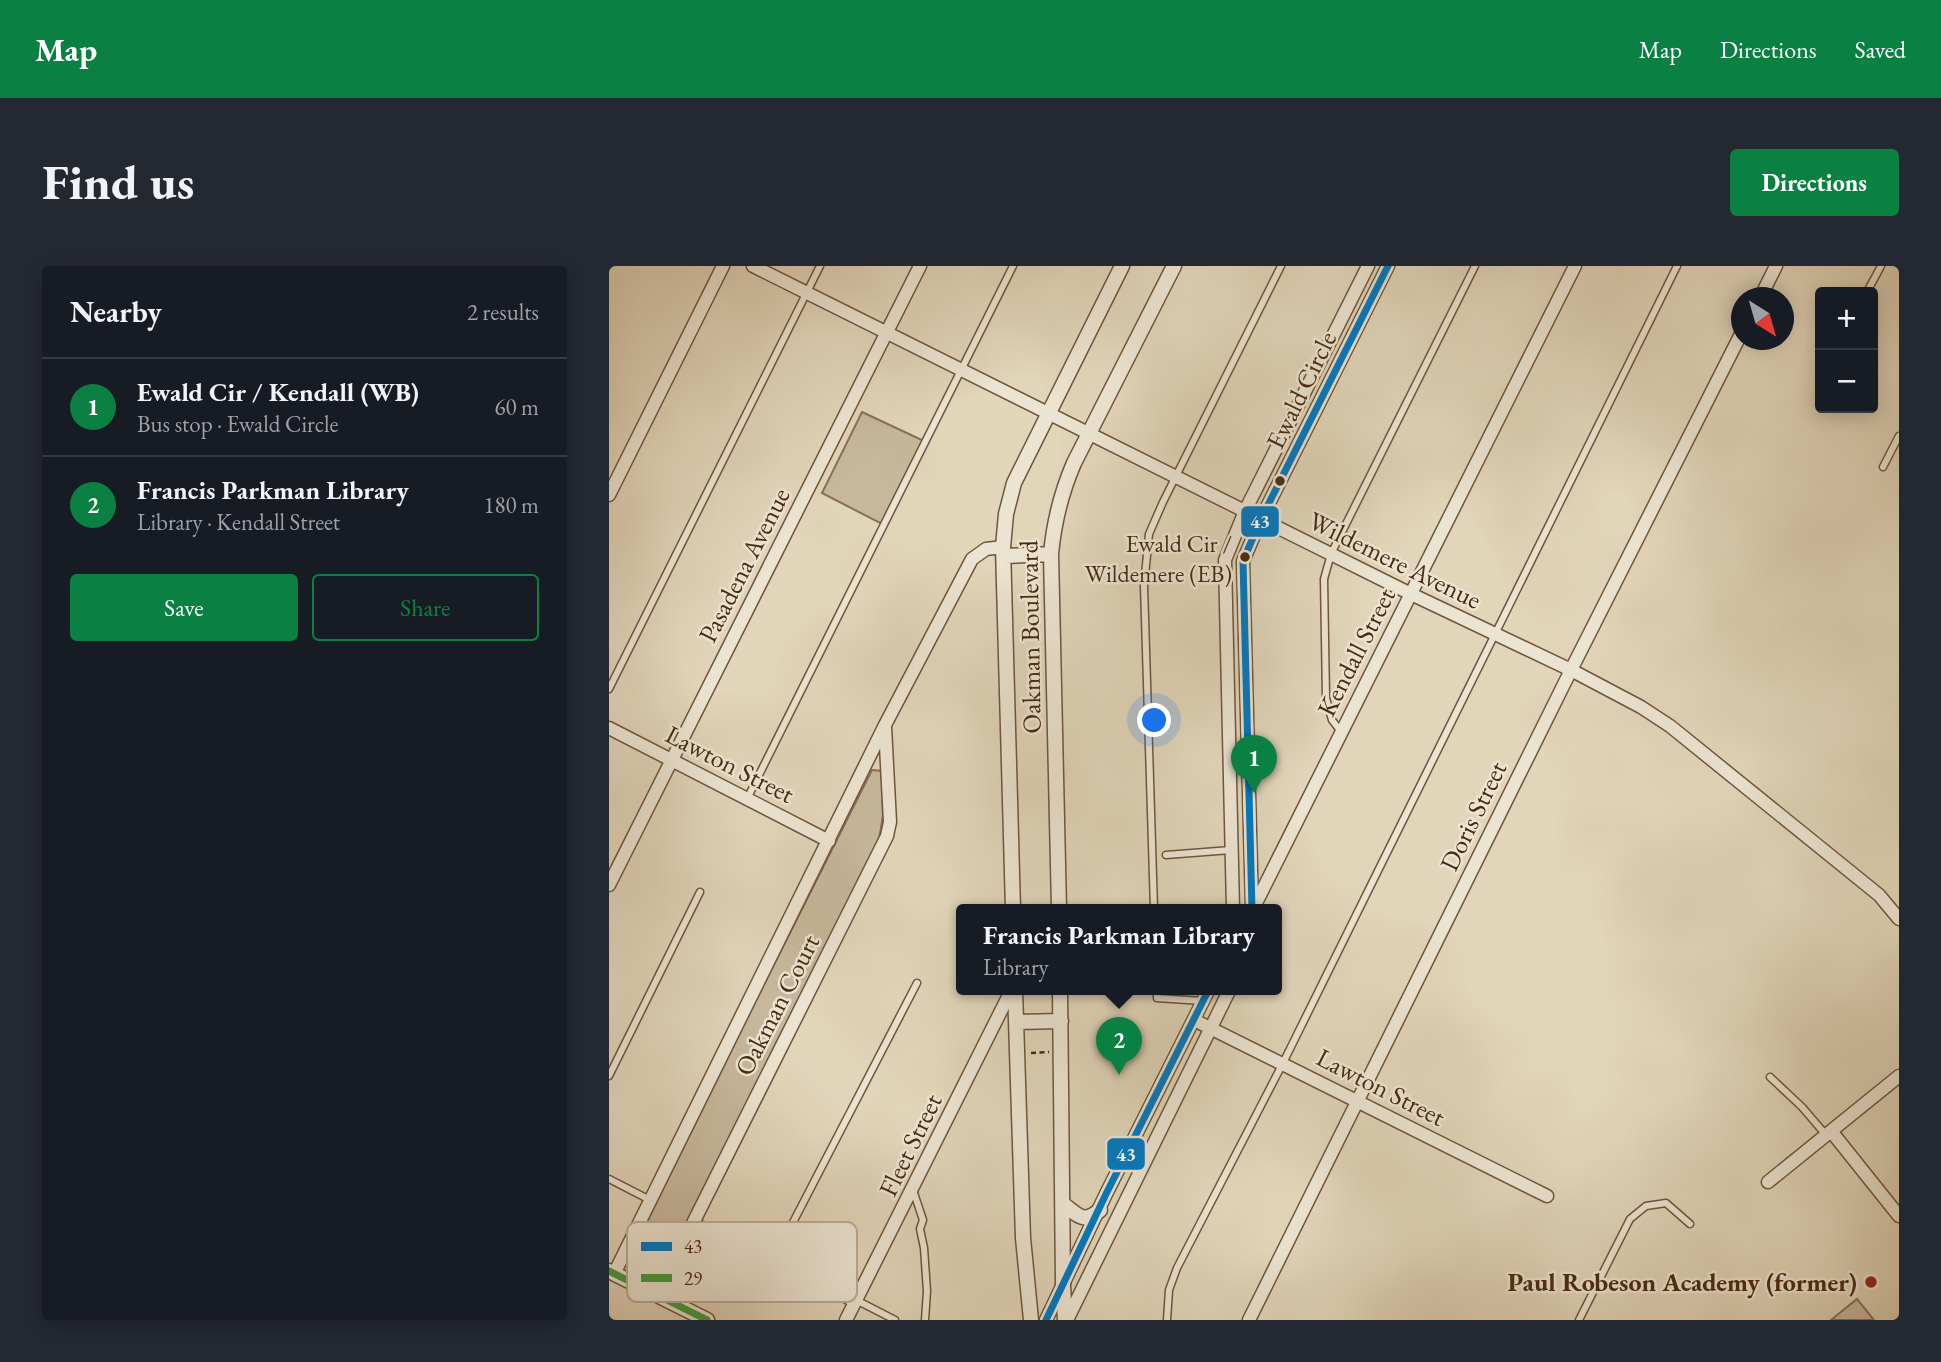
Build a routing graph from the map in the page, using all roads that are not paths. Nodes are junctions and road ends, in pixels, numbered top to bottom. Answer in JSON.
{"nodes":[{"id":1,"x":723,"y":266,"type":"edge"},
{"id":2,"x":753,"y":266,"type":"edge"},
{"id":3,"x":820,"y":266,"type":"edge"},
{"id":4,"x":920,"y":266,"type":"edge"},
{"id":5,"x":1013,"y":266,"type":"edge"},
{"id":6,"x":1122,"y":266,"type":"edge"},
{"id":7,"x":1174,"y":266,"type":"edge"},
{"id":8,"x":1281,"y":266,"type":"edge"},
{"id":9,"x":1367,"y":266,"type":"edge"},
{"id":10,"x":1388,"y":266,"type":"edge"},
{"id":11,"x":1475,"y":266,"type":"edge"},
{"id":12,"x":1575,"y":266,"type":"edge"},
{"id":13,"x":1677,"y":266,"type":"edge"},
{"id":14,"x":1776,"y":266,"type":"edge"},
{"id":15,"x":1881,"y":266,"type":"edge"},
{"id":16,"x":1766,"y":287,"type":"edge"},
{"id":17,"x":1870,"y":287,"type":"edge"},
{"id":18,"x":807,"y":293,"type":"junction"},
{"id":19,"x":887,"y":333,"type":"junction"},
{"id":20,"x":1733,"y":350,"type":"edge"},
{"id":21,"x":962,"y":370,"type":"junction"},
{"id":22,"x":1048,"y":413,"type":"junction"},
{"id":23,"x":1090,"y":434,"type":"junction"},
{"id":24,"x":1899,"y":436,"type":"edge"},
{"id":25,"x":1883,"y":467,"type":"dead end"},
{"id":26,"x":1176,"y":477,"type":"junction"},
{"id":27,"x":609,"y":495,"type":"edge"},
{"id":28,"x":1245,"y":511,"type":"junction"},
{"id":29,"x":1261,"y":519,"type":"junction"},
{"id":30,"x":1004,"y":551,"type":"junction"},
{"id":31,"x":1051,"y":554,"type":"junction"},
{"id":32,"x":1331,"y":554,"type":"junction"},
{"id":33,"x":1411,"y":594,"type":"junction"},
{"id":34,"x":1494,"y":634,"type":"junction"},
{"id":35,"x":1571,"y":670,"type":"junction"},
{"id":36,"x":609,"y":689,"type":"edge"},
{"id":37,"x":885,"y":725,"type":"junction"},
{"id":38,"x":609,"y":728,"type":"edge"},
{"id":39,"x":1342,"y":733,"type":"junction"},
{"id":40,"x":672,"y":759,"type":"junction"},
{"id":41,"x":747,"y":799,"type":"junction"},
{"id":42,"x":829,"y":841,"type":"junction"},
{"id":43,"x":1231,"y":850,"type":"junction"},
{"id":44,"x":1166,"y":855,"type":"dead end"},
{"id":45,"x":609,"y":885,"type":"edge"},
{"id":46,"x":700,"y":892,"type":"dead end"},
{"id":47,"x":1013,"y":904,"type":"edge"},
{"id":48,"x":1059,"y":904,"type":"edge"},
{"id":49,"x":1154,"y":904,"type":"edge"},
{"id":50,"x":1233,"y":904,"type":"edge"},
{"id":51,"x":1253,"y":904,"type":"edge"},
{"id":52,"x":1256,"y":904,"type":"edge"},
{"id":53,"x":1899,"y":919,"type":"edge"},
{"id":54,"x":917,"y":983,"type":"dead end"},
{"id":55,"x":1010,"y":995,"type":"edge"},
{"id":56,"x":1014,"y":995,"type":"edge"},
{"id":57,"x":1061,"y":995,"type":"edge"},
{"id":58,"x":1157,"y":995,"type":"edge"},
{"id":59,"x":1207,"y":995,"type":"edge"},
{"id":60,"x":1227,"y":995,"type":"edge"},
{"id":61,"x":1194,"y":1020,"type":"junction"},
{"id":62,"x":1061,"y":1021,"type":"junction"},
{"id":63,"x":1016,"y":1022,"type":"junction"},
{"id":64,"x":1211,"y":1028,"type":"junction"},
{"id":65,"x":1283,"y":1063,"type":"junction"},
{"id":66,"x":609,"y":1076,"type":"edge"},
{"id":67,"x":1770,"y":1077,"type":"dead end"},
{"id":68,"x":1898,"y":1079,"type":"edge"},
{"id":69,"x":1358,"y":1100,"type":"junction"},
{"id":70,"x":1828,"y":1133,"type":"junction"},
{"id":71,"x":609,"y":1179,"type":"edge"},
{"id":72,"x":1768,"y":1182,"type":"dead end"},
{"id":73,"x":913,"y":1190,"type":"junction"},
{"id":74,"x":1547,"y":1196,"type":"dead end"},
{"id":75,"x":650,"y":1200,"type":"junction"},
{"id":76,"x":1064,"y":1205,"type":"junction"},
{"id":77,"x":1100,"y":1209,"type":"junction"},
{"id":78,"x":1899,"y":1216,"type":"edge"},
{"id":79,"x":694,"y":1220,"type":"joint"},
{"id":80,"x":638,"y":1222,"type":"edge"},
{"id":81,"x":698,"y":1222,"type":"edge"},
{"id":82,"x":793,"y":1222,"type":"edge"},
{"id":83,"x":1690,"y":1224,"type":"dead end"},
{"id":84,"x":627,"y":1243,"type":"edge"},
{"id":85,"x":611,"y":1273,"type":"edge"},
{"id":86,"x":627,"y":1281,"type":"edge"},
{"id":87,"x":1063,"y":1286,"type":"junction"},
{"id":88,"x":857,"y":1298,"type":"edge"},
{"id":89,"x":671,"y":1302,"type":"edge"},
{"id":90,"x":855,"y":1302,"type":"joint"},
{"id":91,"x":707,"y":1320,"type":"edge"},
{"id":92,"x":846,"y":1320,"type":"edge"},
{"id":93,"x":895,"y":1320,"type":"edge"},
{"id":94,"x":925,"y":1320,"type":"edge"},
{"id":95,"x":1031,"y":1320,"type":"edge"},
{"id":96,"x":1047,"y":1320,"type":"edge"},
{"id":97,"x":1066,"y":1320,"type":"edge"},
{"id":98,"x":1167,"y":1320,"type":"edge"},
{"id":99,"x":1248,"y":1320,"type":"edge"},
{"id":100,"x":1579,"y":1320,"type":"edge"}],
"edges":[{"from":1,"to":27,"type":"street"},
{"from":2,"to":18,"type":"street","name":"Wildemere Avenue"},
{"from":3,"to":18,"type":"lane"},
{"from":4,"to":19,"type":"street","name":"Pasadena Avenue"},
{"from":5,"to":21,"type":"lane"},
{"from":6,"to":22,"type":"street","name":"Oakman Boulevard"},
{"from":7,"to":23,"type":"street","name":"Oakman Boulevard"},
{"from":8,"to":26,"type":"lane"},
{"from":9,"to":28,"type":"street","name":"Ewald Circle"},
{"from":10,"to":29,"type":"street","name":"Ewald Circle"},
{"from":11,"to":32,"type":"lane"},
{"from":12,"to":33,"type":"street","name":"Kendall Street"},
{"from":13,"to":34,"type":"lane"},
{"from":14,"to":16,"type":"street"},
{"from":15,"to":17,"type":"lane"},
{"from":18,"to":19,"type":"street","name":"Wildemere Avenue"},
{"from":18,"to":36,"type":"lane"},
{"from":19,"to":21,"type":"street","name":"Wildemere Avenue"},
{"from":19,"to":40,"type":"street","name":"Pasadena Avenue"},
{"from":20,"to":35,"type":"street","name":"Doris Street"},
{"from":21,"to":22,"type":"street","name":"Wildemere Avenue"},
{"from":21,"to":41,"type":"lane"},
{"from":22,"to":23,"type":"street","name":"Wildemere Avenue"},
{"from":22,"to":30,"type":"street","name":"Oakman Boulevard"},
{"from":23,"to":26,"type":"street","name":"Wildemere Avenue"},
{"from":23,"to":31,"type":"street","name":"Oakman Boulevard"},
{"from":24,"to":25,"type":"lane"},
{"from":26,"to":28,"type":"street","name":"Wildemere Avenue"},
{"from":26,"to":49,"type":"lane"},
{"from":28,"to":29,"type":"street","name":"Wildemere Avenue"},
{"from":28,"to":43,"type":"street","name":"Ewald Circle"},
{"from":29,"to":32,"type":"street","name":"Wildemere Avenue"},
{"from":29,"to":51,"type":"street","name":"Ewald Circle"},
{"from":30,"to":31,"type":"street"},
{"from":30,"to":37,"type":"street","name":"Oakman Court"},
{"from":30,"to":47,"type":"street","name":"Oakman Boulevard"},
{"from":31,"to":48,"type":"street","name":"Oakman Boulevard"},
{"from":32,"to":33,"type":"street","name":"Wildemere Avenue"},
{"from":32,"to":39,"type":"lane"},
{"from":33,"to":34,"type":"street","name":"Wildemere Avenue"},
{"from":33,"to":39,"type":"street","name":"Kendall Street"},
{"from":34,"to":35,"type":"street","name":"Wildemere Avenue"},
{"from":34,"to":65,"type":"lane"},
{"from":35,"to":53,"type":"street","name":"Wildemere Avenue"},
{"from":35,"to":69,"type":"street","name":"Doris Street"},
{"from":37,"to":42,"type":"street","name":"Oakman Court"},
{"from":37,"to":79,"type":"street","name":"Oakman Court"},
{"from":38,"to":40,"type":"street","name":"Lawton Street"},
{"from":39,"to":52,"type":"street","name":"Kendall Street"},
{"from":40,"to":41,"type":"street","name":"Lawton Street"},
{"from":40,"to":45,"type":"street","name":"Pasadena Avenue"},
{"from":41,"to":42,"type":"street","name":"Lawton Street"},
{"from":42,"to":75,"type":"street","name":"Oakman Court"},
{"from":43,"to":44,"type":"lane"},
{"from":43,"to":50,"type":"street","name":"Ewald Circle"},
{"from":46,"to":66,"type":"lane"},
{"from":54,"to":82,"type":"lane"},
{"from":55,"to":73,"type":"street","name":"Fleet Street"},
{"from":56,"to":63,"type":"street"},
{"from":57,"to":62,"type":"street"},
{"from":58,"to":59,"type":"lane"},
{"from":59,"to":61,"type":"street"},
{"from":60,"to":64,"type":"street"},
{"from":61,"to":64,"type":"street","name":"Lawton Street"},
{"from":61,"to":77,"type":"street"},
{"from":62,"to":63,"type":"street"},
{"from":62,"to":76,"type":"street"},
{"from":63,"to":95,"type":"street"},
{"from":64,"to":65,"type":"street","name":"Lawton Street"},
{"from":64,"to":97,"type":"street"},
{"from":65,"to":69,"type":"street","name":"Lawton Street"},
{"from":65,"to":98,"type":"lane"},
{"from":67,"to":70,"type":"lane"},
{"from":68,"to":70,"type":"street"},
{"from":69,"to":74,"type":"street","name":"Lawton Street"},
{"from":69,"to":99,"type":"street","name":"Doris Street"},
{"from":70,"to":72,"type":"street"},
{"from":70,"to":78,"type":"street"},
{"from":71,"to":75,"type":"lane"},
{"from":73,"to":88,"type":"street","name":"Fleet Street"},
{"from":73,"to":94,"type":"lane"},
{"from":75,"to":80,"type":"street","name":"Oakman Court"},
{"from":76,"to":77,"type":"street"},
{"from":76,"to":87,"type":"street"},
{"from":77,"to":87,"type":"street"},
{"from":79,"to":81,"type":"lane"},
{"from":83,"to":100,"type":"lane"},
{"from":84,"to":85,"type":"street","name":"Oakman Court"},
{"from":85,"to":86,"type":"street"},
{"from":87,"to":96,"type":"street"},
{"from":87,"to":97,"type":"street"},
{"from":89,"to":91,"type":"street"},
{"from":90,"to":92,"type":"street","name":"Fleet Street"},
{"from":90,"to":93,"type":"lane"}]}
